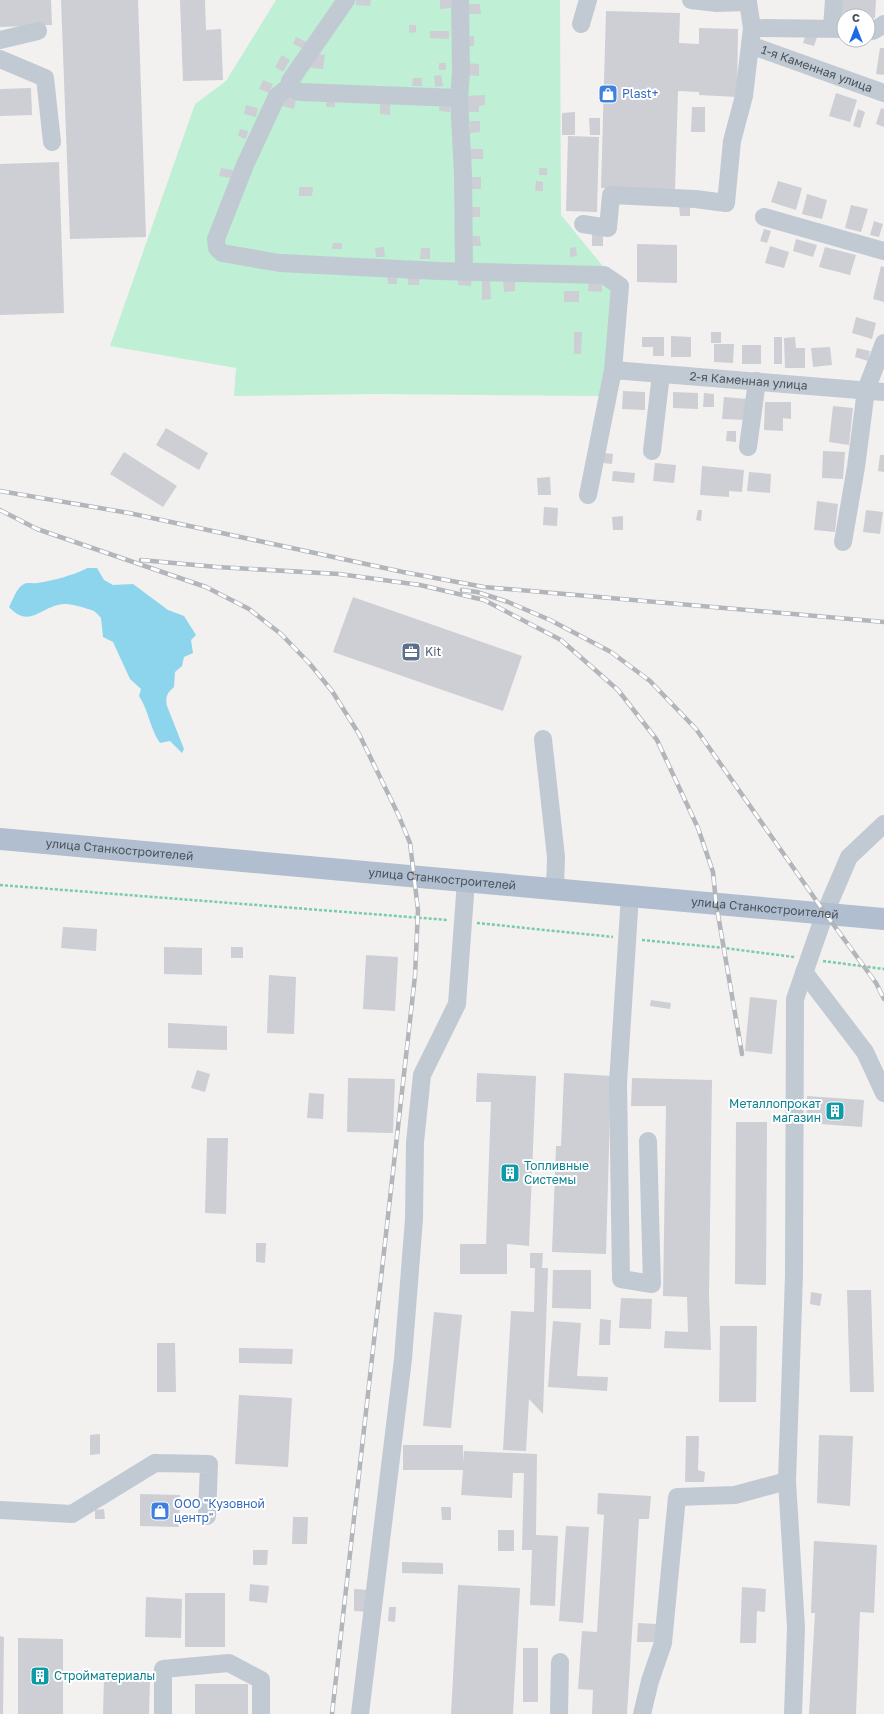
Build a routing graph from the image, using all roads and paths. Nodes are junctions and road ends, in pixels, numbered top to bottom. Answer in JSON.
{"nodes":[{"id":1,"x":346,"y":0,"type":"edge"},
{"id":2,"x":460,"y":0,"type":"edge"},
{"id":3,"x":588,"y":0,"type":"edge"},
{"id":4,"x":691,"y":0,"type":"edge"},
{"id":5,"x":834,"y":0,"type":"edge"},
{"id":6,"x":748,"y":1,"type":"edge"},
{"id":7,"x":836,"y":14,"type":"edge"},
{"id":8,"x":581,"y":24,"type":"dead end"},
{"id":9,"x":836,"y":29,"type":"edge"},
{"id":10,"x":38,"y":30,"type":"dead end"},
{"id":11,"x":751,"y":36,"type":"junction"},
{"id":12,"x":0,"y":40,"type":"edge"},
{"id":13,"x":0,"y":59,"type":"edge"},
{"id":14,"x":289,"y":87,"type":"junction"},
{"id":15,"x":884,"y":93,"type":"edge"},
{"id":16,"x":459,"y":98,"type":"junction"},
{"id":17,"x":52,"y":142,"type":"dead end"},
{"id":18,"x":764,"y":217,"type":"dead end"},
{"id":19,"x":583,"y":224,"type":"dead end"},
{"id":20,"x":884,"y":251,"type":"edge"},
{"id":21,"x":464,"y":271,"type":"junction"},
{"id":22,"x":884,"y":343,"type":"edge"},
{"id":23,"x":613,"y":370,"type":"junction"},
{"id":24,"x":661,"y":374,"type":"junction"},
{"id":25,"x":757,"y":381,"type":"junction"},
{"id":26,"x":866,"y":390,"type":"junction"},
{"id":27,"x":884,"y":392,"type":"edge"},
{"id":28,"x":748,"y":447,"type":"dead end"},
{"id":29,"x":652,"y":451,"type":"dead end"},
{"id":30,"x":588,"y":495,"type":"dead end"},
{"id":31,"x":843,"y":542,"type":"dead end"},
{"id":32,"x":543,"y":739,"type":"dead end"},
{"id":33,"x":884,"y":824,"type":"edge"},
{"id":34,"x":0,"y":839,"type":"edge"},
{"id":35,"x":466,"y":881,"type":"junction"},
{"id":36,"x":0,"y":885,"type":"edge"},
{"id":37,"x":555,"y":889,"type":"junction"},
{"id":38,"x":630,"y":896,"type":"junction"},
{"id":39,"x":825,"y":913,"type":"junction"},
{"id":40,"x":884,"y":918,"type":"edge"},
{"id":41,"x":463,"y":921,"type":"junction"},
{"id":42,"x":627,"y":939,"type":"junction"},
{"id":43,"x":807,"y":966,"type":"junction"},
{"id":44,"x":884,"y":969,"type":"edge"},
{"id":45,"x":884,"y":1093,"type":"edge"},
{"id":46,"x":648,"y":1141,"type":"dead end"},
{"id":47,"x":787,"y":1481,"type":"junction"},
{"id":48,"x":0,"y":1510,"type":"edge"},
{"id":49,"x":207,"y":1516,"type":"dead end"},
{"id":50,"x":560,"y":1662,"type":"dead end"},
{"id":51,"x":163,"y":1714,"type":"edge"},
{"id":52,"x":261,"y":1714,"type":"edge"},
{"id":53,"x":360,"y":1714,"type":"edge"},
{"id":54,"x":560,"y":1714,"type":"edge"},
{"id":55,"x":642,"y":1714,"type":"edge"},
{"id":56,"x":793,"y":1714,"type":"edge"}],
"edges":[{"from":1,"to":14,"type":"street"},
{"from":2,"to":16,"type":"street"},
{"from":3,"to":8,"type":"street"},
{"from":4,"to":6,"type":"street"},
{"from":5,"to":7,"type":"street"},
{"from":6,"to":11,"type":"street"},
{"from":9,"to":11,"type":"street"},
{"from":10,"to":12,"type":"street"},
{"from":11,"to":15,"type":"street","name":"1-я Каменная улица"},
{"from":11,"to":19,"type":"street"},
{"from":13,"to":17,"type":"street"},
{"from":14,"to":16,"type":"street"},
{"from":14,"to":21,"type":"street"},
{"from":16,"to":21,"type":"street"},
{"from":18,"to":20,"type":"street"},
{"from":21,"to":23,"type":"street"},
{"from":22,"to":26,"type":"street"},
{"from":23,"to":24,"type":"street","name":"2-я Каменная улица"},
{"from":23,"to":30,"type":"street"},
{"from":24,"to":25,"type":"street","name":"2-я Каменная улица"},
{"from":24,"to":29,"type":"street"},
{"from":25,"to":26,"type":"street","name":"2-я Каменная улица"},
{"from":25,"to":28,"type":"street"},
{"from":26,"to":27,"type":"street","name":"2-я Каменная улица"},
{"from":26,"to":31,"type":"street"},
{"from":32,"to":37,"type":"street"},
{"from":33,"to":39,"type":"street"},
{"from":34,"to":35,"type":"main road","name":"улица Станкостроителей"},
{"from":35,"to":37,"type":"main road","name":"улица Станкостроителей"},
{"from":35,"to":41,"type":"street"},
{"from":36,"to":41,"type":"path"},
{"from":37,"to":38,"type":"main road","name":"улица Станкостроителей"},
{"from":38,"to":39,"type":"main road","name":"улица Станкостроителей"},
{"from":38,"to":42,"type":"street"},
{"from":39,"to":40,"type":"main road","name":"улица Станкостроителей"},
{"from":39,"to":43,"type":"street"},
{"from":41,"to":42,"type":"path"},
{"from":41,"to":53,"type":"street"},
{"from":42,"to":43,"type":"path"},
{"from":42,"to":46,"type":"street"},
{"from":43,"to":44,"type":"path"},
{"from":43,"to":45,"type":"street"},
{"from":43,"to":47,"type":"street"},
{"from":47,"to":55,"type":"street"},
{"from":47,"to":56,"type":"street"},
{"from":48,"to":49,"type":"street"},
{"from":50,"to":54,"type":"street"},
{"from":51,"to":52,"type":"street"}]}
